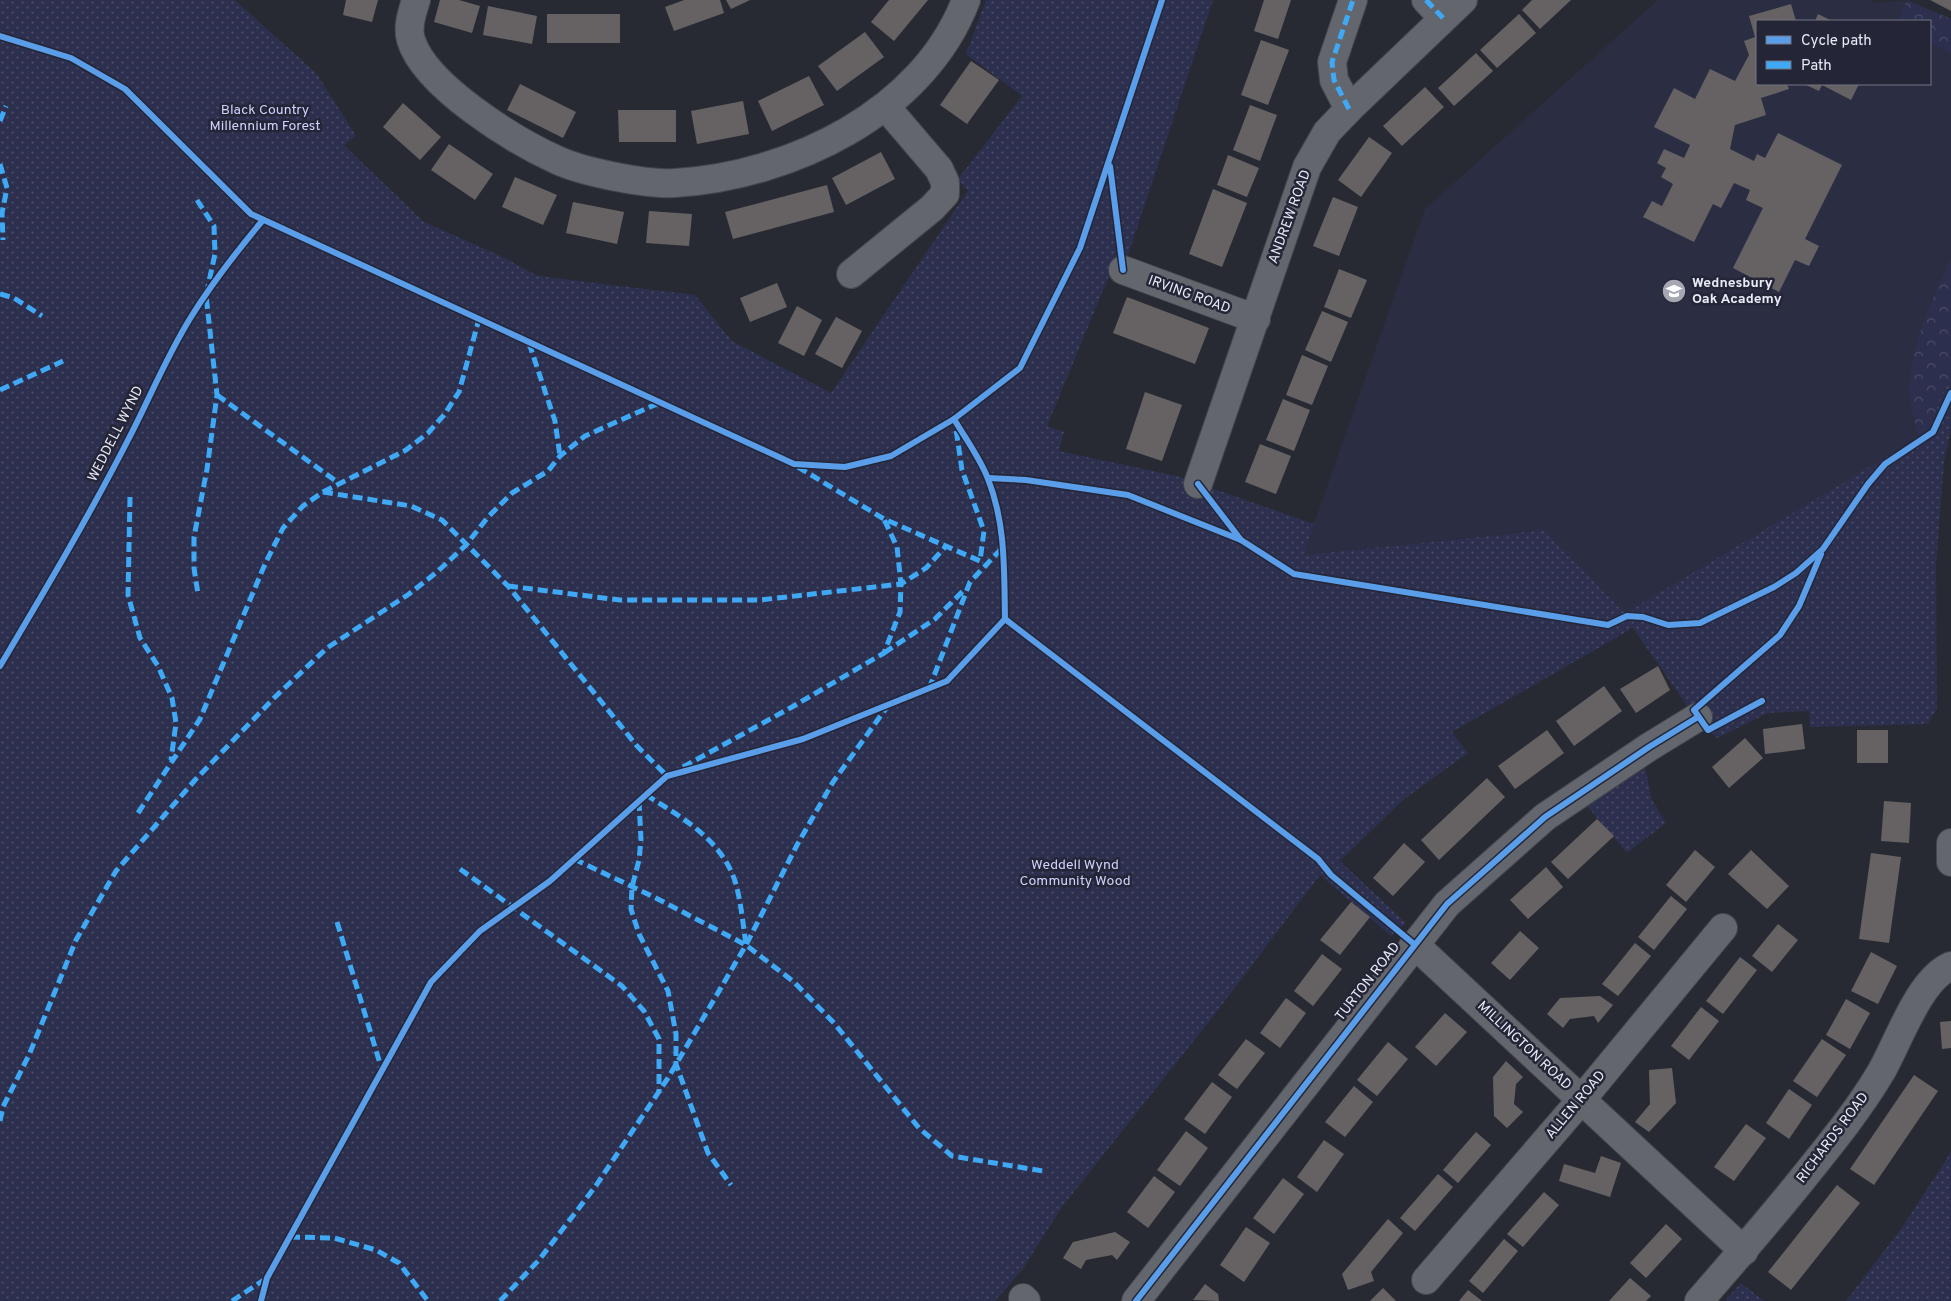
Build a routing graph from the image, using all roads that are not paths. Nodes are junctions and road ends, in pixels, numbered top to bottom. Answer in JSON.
{"nodes":[{"id":1,"x":416,"y":0,"type":"edge"},
{"id":2,"x":966,"y":0,"type":"edge"},
{"id":3,"x":1353,"y":0,"type":"edge"},
{"id":4,"x":1463,"y":0,"type":"edge"},
{"id":5,"x":1435,"y":9,"type":"edge"},
{"id":6,"x":886,"y":107,"type":"junction"},
{"id":7,"x":1349,"y":109,"type":"junction"},
{"id":8,"x":1122,"y":270,"type":"dead end"},
{"id":9,"x":851,"y":274,"type":"dead end"},
{"id":10,"x":1256,"y":319,"type":"junction"},
{"id":11,"x":1198,"y":484,"type":"dead end"},
{"id":12,"x":1698,"y":717,"type":"dead end"},
{"id":13,"x":1951,"y":843,"type":"edge"},
{"id":14,"x":1951,"y":862,"type":"edge"},
{"id":15,"x":1723,"y":928,"type":"dead end"},
{"id":16,"x":1414,"y":944,"type":"junction"},
{"id":17,"x":1951,"y":966,"type":"edge"},
{"id":18,"x":1582,"y":1099,"type":"junction"},
{"id":19,"x":1744,"y":1250,"type":"junction"},
{"id":20,"x":1426,"y":1280,"type":"dead end"},
{"id":21,"x":1136,"y":1301,"type":"edge"},
{"id":22,"x":1698,"y":1301,"type":"edge"}],
"edges":[{"from":1,"to":6,"type":"street"},
{"from":2,"to":6,"type":"street"},
{"from":3,"to":7,"type":"street"},
{"from":4,"to":5,"type":"street","name":"ANDREW ROAD"},
{"from":5,"to":7,"type":"street","name":"ANDREW ROAD"},
{"from":6,"to":9,"type":"street"},
{"from":7,"to":10,"type":"street","name":"ANDREW ROAD"},
{"from":8,"to":10,"type":"street","name":"IRVING ROAD"},
{"from":10,"to":11,"type":"street","name":"ANDREW ROAD"},
{"from":12,"to":16,"type":"street","name":"TURTON ROAD"},
{"from":13,"to":14,"type":"main road"},
{"from":15,"to":18,"type":"street","name":"ALLEN ROAD"},
{"from":16,"to":18,"type":"street","name":"MILLINGTON ROAD"},
{"from":16,"to":21,"type":"street","name":"TURTON ROAD"},
{"from":17,"to":19,"type":"street","name":"RICHARDS ROAD"},
{"from":18,"to":19,"type":"street","name":"MILLINGTON ROAD"},
{"from":18,"to":20,"type":"street","name":"ALLEN ROAD"},
{"from":19,"to":22,"type":"street","name":"RICHARDS ROAD"}]}
